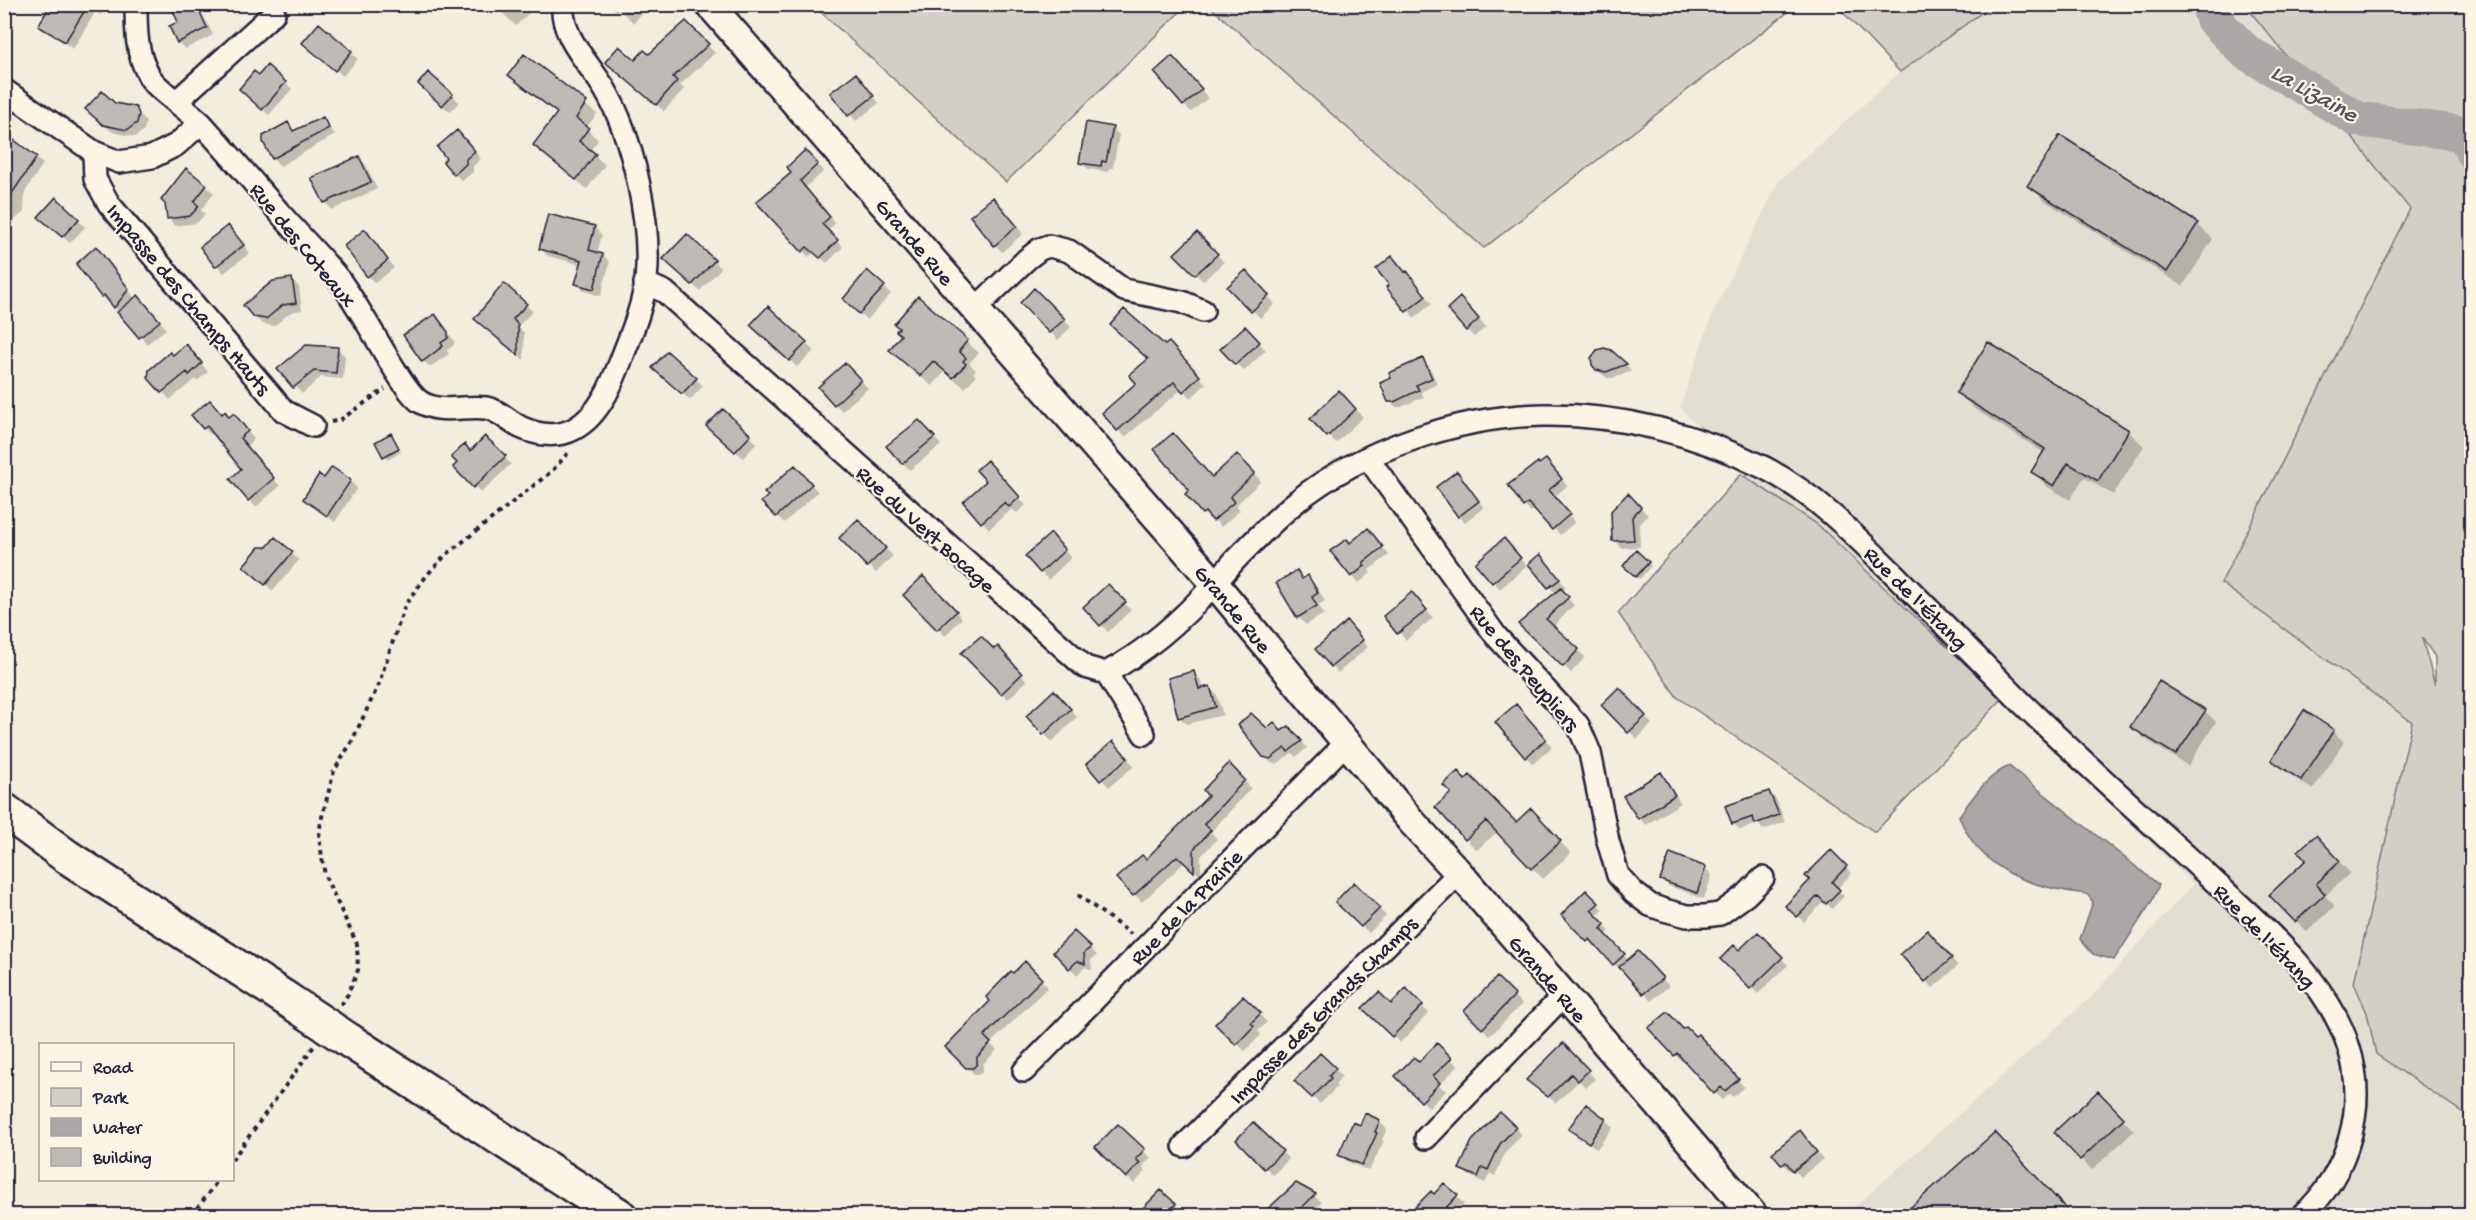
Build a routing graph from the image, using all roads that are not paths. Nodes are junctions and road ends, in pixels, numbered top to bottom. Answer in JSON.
{"nodes":[{"id":1,"x":136,"y":4,"type":"edge"},
{"id":2,"x":562,"y":4,"type":"edge"},
{"id":3,"x":709,"y":4,"type":"edge"},
{"id":4,"x":274,"y":13,"type":"dead end"},
{"id":5,"x":4,"y":90,"type":"edge"},
{"id":6,"x":177,"y":101,"type":"junction"},
{"id":7,"x":201,"y":123,"type":"junction"},
{"id":8,"x":94,"y":152,"type":"junction"},
{"id":9,"x":645,"y":283,"type":"junction"},
{"id":10,"x":975,"y":309,"type":"junction"},
{"id":11,"x":1203,"y":311,"type":"dead end"},
{"id":12,"x":313,"y":426,"type":"road end"},
{"id":13,"x":1368,"y":459,"type":"junction"},
{"id":14,"x":1215,"y":584,"type":"junction"},
{"id":15,"x":1106,"y":674,"type":"junction"},
{"id":16,"x":1144,"y":734,"type":"dead end"},
{"id":17,"x":1347,"y":742,"type":"junction"},
{"id":18,"x":4,"y":810,"type":"edge"},
{"id":19,"x":1459,"y":873,"type":"junction"},
{"id":20,"x":1763,"y":878,"type":"dead end"},
{"id":21,"x":1564,"y":995,"type":"junction"},
{"id":22,"x":1024,"y":1071,"type":"dead end"},
{"id":23,"x":1426,"y":1138,"type":"dead end"},
{"id":24,"x":1184,"y":1146,"type":"dead end"},
{"id":25,"x":620,"y":1215,"type":"edge"},
{"id":26,"x":1754,"y":1215,"type":"edge"},
{"id":27,"x":2302,"y":1215,"type":"edge"}],
"edges":[{"from":1,"to":6,"type":"street","name":"Rue des Coteaux"},
{"from":2,"to":9,"type":"street"},
{"from":3,"to":10,"type":"street","name":"Grande Rue"},
{"from":4,"to":6,"type":"street"},
{"from":5,"to":8,"type":"street"},
{"from":6,"to":7,"type":"street","name":"Rue des Coteaux"},
{"from":7,"to":8,"type":"street"},
{"from":7,"to":9,"type":"street","name":"Rue des Coteaux"},
{"from":8,"to":12,"type":"street","name":"Impasse des Champs Hauts"},
{"from":9,"to":15,"type":"street","name":"Rue du Vert Bocage"},
{"from":10,"to":11,"type":"street"},
{"from":10,"to":14,"type":"street","name":"Grande Rue"},
{"from":13,"to":14,"type":"street","name":"Rue de l'Étang"},
{"from":13,"to":20,"type":"street","name":"Rue des Peupliers"},
{"from":13,"to":27,"type":"street","name":"Rue de l'Étang"},
{"from":14,"to":15,"type":"street"},
{"from":14,"to":17,"type":"street","name":"Grande Rue"},
{"from":15,"to":16,"type":"street"},
{"from":17,"to":19,"type":"street","name":"Grande Rue"},
{"from":17,"to":22,"type":"street","name":"Rue de la Prairie"},
{"from":18,"to":25,"type":"main road","bridge":true},
{"from":19,"to":21,"type":"street","name":"Grande Rue"},
{"from":19,"to":24,"type":"street","name":"Impasse des Grands Champs"},
{"from":21,"to":23,"type":"street"},
{"from":21,"to":26,"type":"street","name":"Grande Rue"}]}
